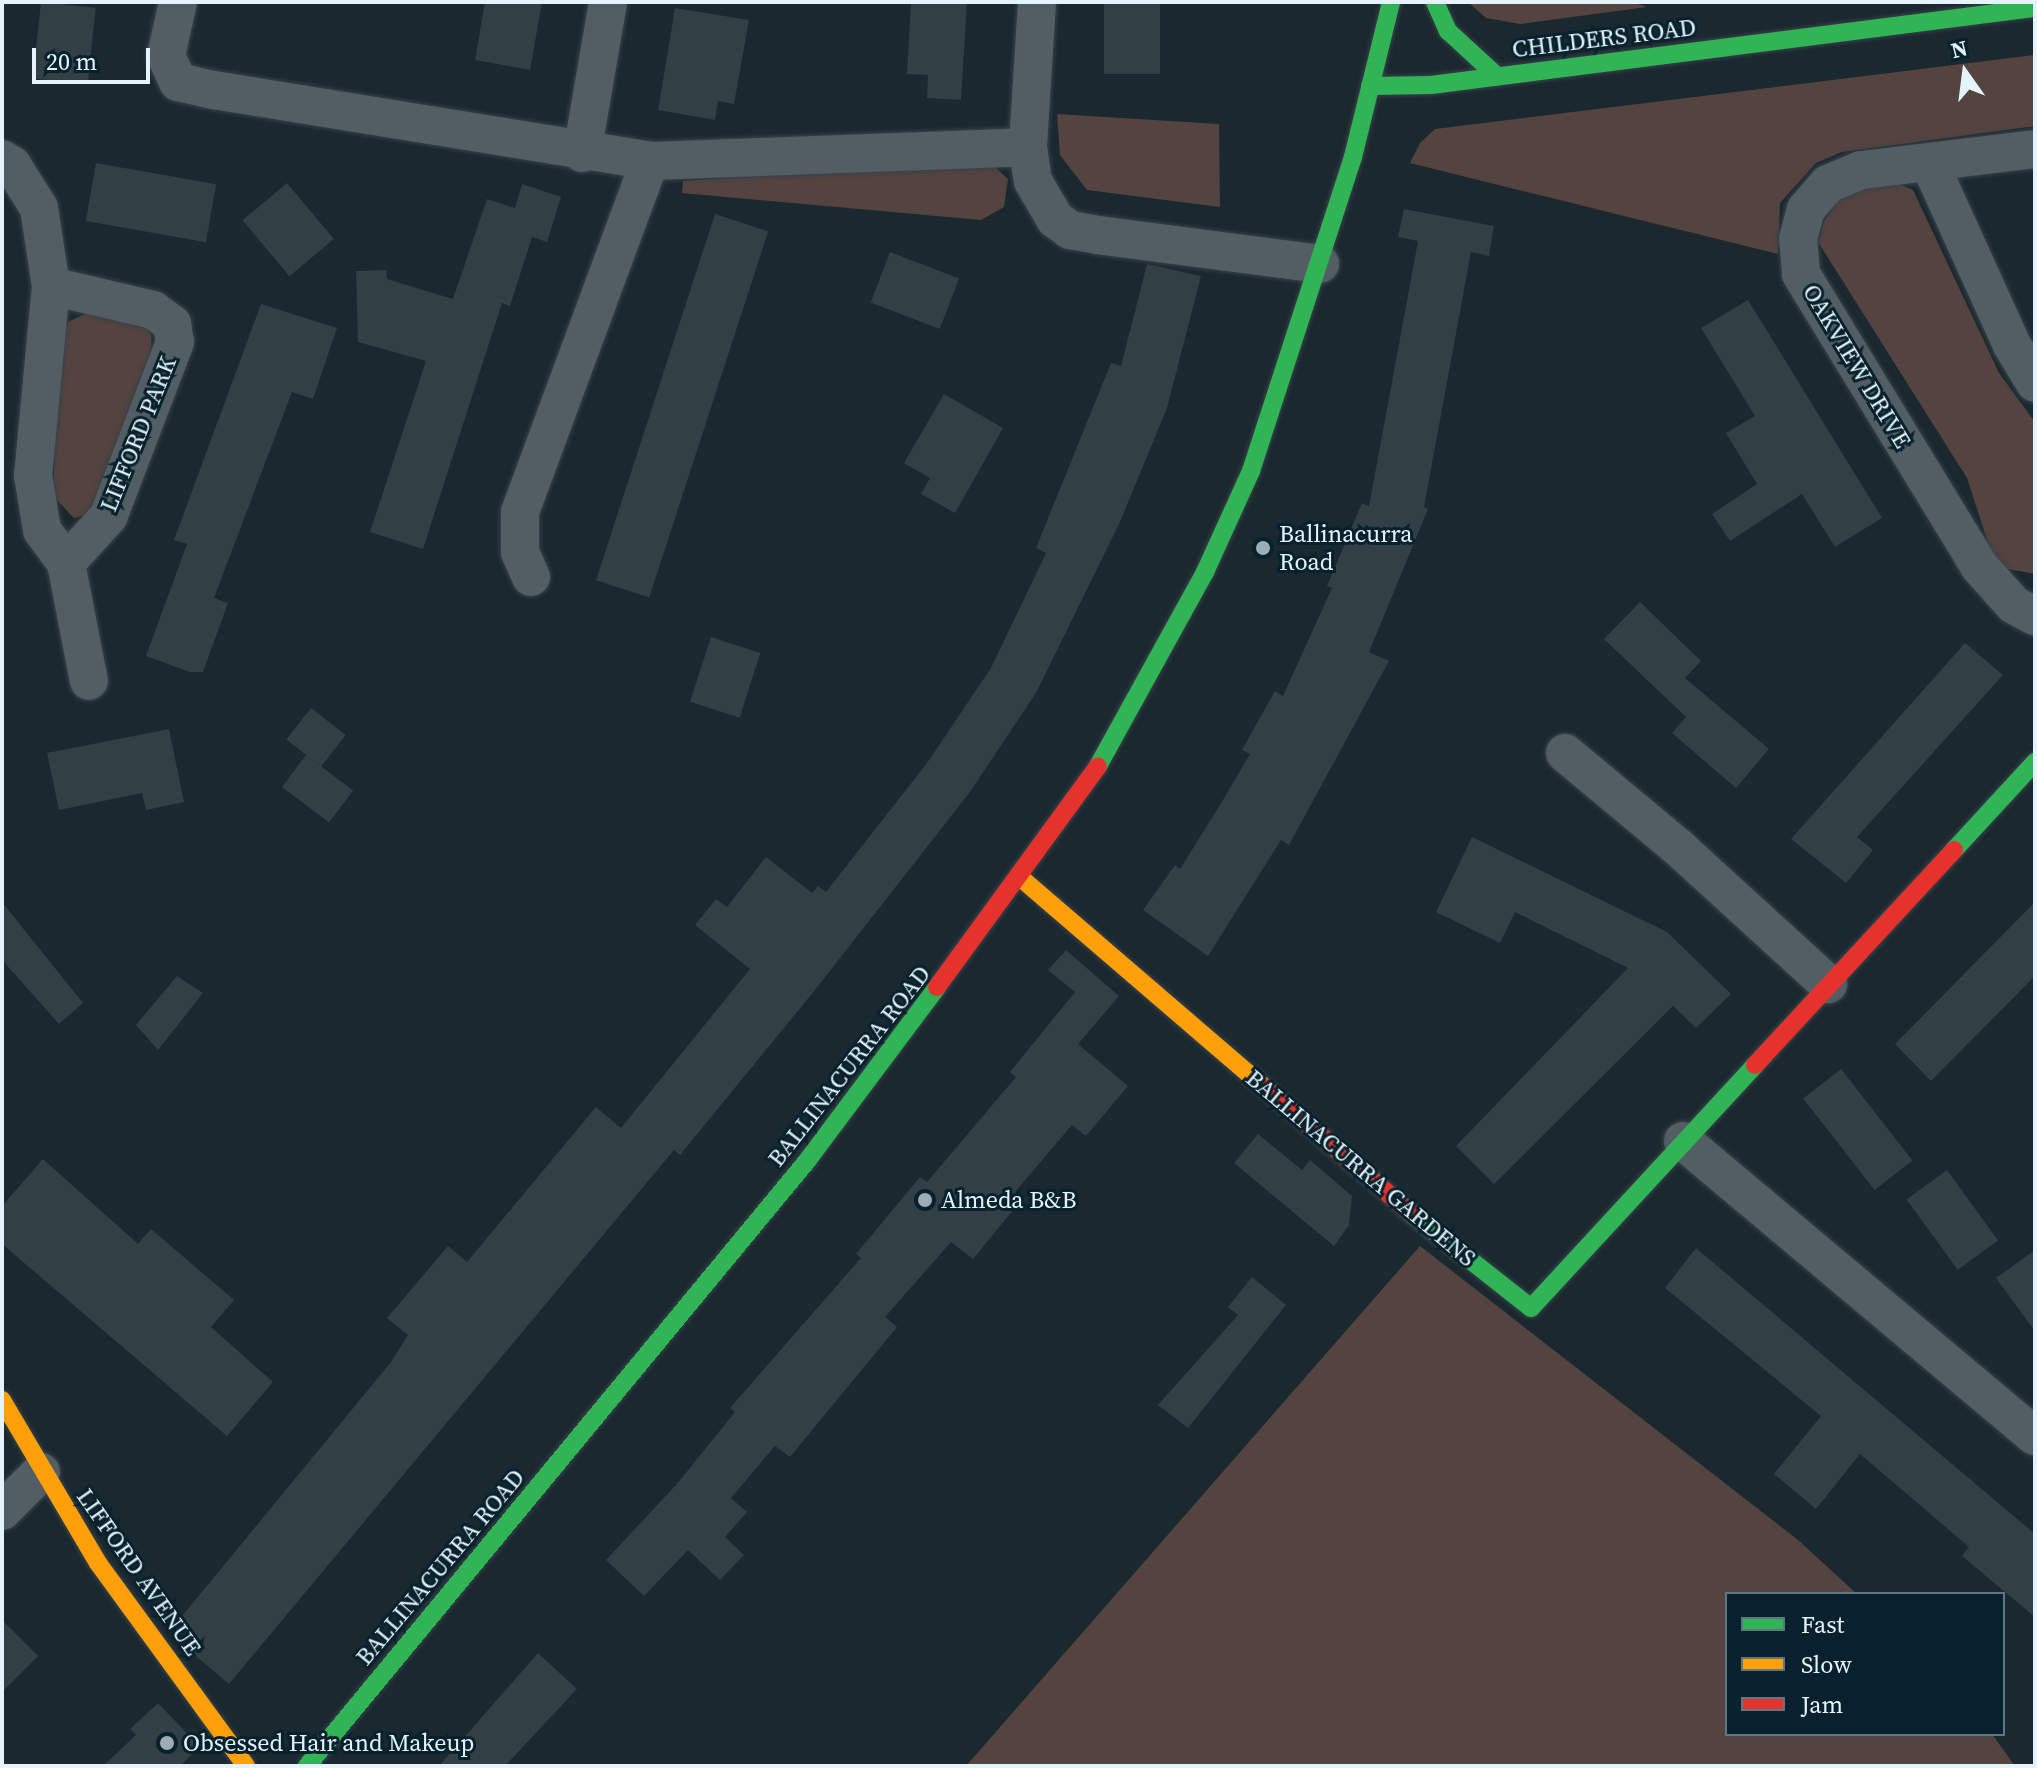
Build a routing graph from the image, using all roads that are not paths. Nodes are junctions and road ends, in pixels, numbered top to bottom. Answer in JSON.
{"nodes":[{"id":1,"x":178,"y":2,"type":"edge"},
{"id":2,"x":608,"y":2,"type":"edge"},
{"id":3,"x":1037,"y":2,"type":"edge"},
{"id":4,"x":1391,"y":2,"type":"edge"},
{"id":5,"x":1435,"y":2,"type":"edge"},
{"id":6,"x":2035,"y":8,"type":"edge"},
{"id":7,"x":1497,"y":76,"type":"junction"},
{"id":8,"x":1370,"y":86,"type":"junction"},
{"id":9,"x":1028,"y":147,"type":"junction"},
{"id":10,"x":2035,"y":149,"type":"edge"},
{"id":11,"x":582,"y":153,"type":"junction"},
{"id":12,"x":2,"y":159,"type":"edge"},
{"id":13,"x":650,"y":161,"type":"junction"},
{"id":14,"x":1929,"y":162,"type":"junction"},
{"id":15,"x":1320,"y":264,"type":"junction"},
{"id":16,"x":51,"y":286,"type":"junction"},
{"id":17,"x":2035,"y":383,"type":"edge"},
{"id":18,"x":66,"y":563,"type":"junction"},
{"id":19,"x":531,"y":577,"type":"dead end"},
{"id":20,"x":2035,"y":616,"type":"edge"},
{"id":21,"x":87,"y":681,"type":"dead end"},
{"id":22,"x":1565,"y":753,"type":"dead end"},
{"id":23,"x":2035,"y":762,"type":"edge"},
{"id":24,"x":1022,"y":879,"type":"junction"},
{"id":25,"x":1828,"y":984,"type":"junction"},
{"id":26,"x":1683,"y":1141,"type":"junction"},
{"id":27,"x":2,"y":1400,"type":"edge"},
{"id":28,"x":2035,"y":1436,"type":"edge"},
{"id":29,"x":41,"y":1472,"type":"junction"},
{"id":30,"x":2,"y":1511,"type":"edge"},
{"id":31,"x":246,"y":1766,"type":"edge"},
{"id":32,"x":307,"y":1766,"type":"edge"}],
"edges":[{"from":1,"to":11,"type":"street"},
{"from":2,"to":11,"type":"street"},
{"from":3,"to":9,"type":"street"},
{"from":4,"to":8,"type":"main road","name":"BALLINACURRA ROAD"},
{"from":5,"to":7,"type":"main road"},
{"from":6,"to":7,"type":"main road","name":"CHILDERS ROAD"},
{"from":7,"to":8,"type":"main road","name":"CHILDERS ROAD"},
{"from":8,"to":15,"type":"main road","name":"BALLINACURRA ROAD"},
{"from":9,"to":13,"type":"street"},
{"from":9,"to":15,"type":"street"},
{"from":10,"to":14,"type":"street","name":"OAKVIEW DRIVE"},
{"from":11,"to":13,"type":"street"},
{"from":12,"to":16,"type":"street"},
{"from":13,"to":19,"type":"street"},
{"from":14,"to":17,"type":"street"},
{"from":14,"to":20,"type":"street","name":"OAKVIEW DRIVE"},
{"from":15,"to":24,"type":"main road","name":"BALLINACURRA ROAD"},
{"from":16,"to":18,"type":"street"},
{"from":16,"to":18,"type":"street","name":"LIFFORD PARK"},
{"from":18,"to":21,"type":"street"},
{"from":22,"to":25,"type":"street"},
{"from":23,"to":25,"type":"main road","name":"BALLINACURRA GARDENS"},
{"from":24,"to":26,"type":"main road","name":"BALLINACURRA GARDENS"},
{"from":24,"to":32,"type":"main road","name":"BALLINACURRA ROAD"},
{"from":25,"to":26,"type":"main road","name":"BALLINACURRA GARDENS"},
{"from":26,"to":28,"type":"street"},
{"from":27,"to":29,"type":"main road","name":"LIFFORD AVENUE"},
{"from":29,"to":30,"type":"street"},
{"from":29,"to":31,"type":"main road","name":"LIFFORD AVENUE"}]}
